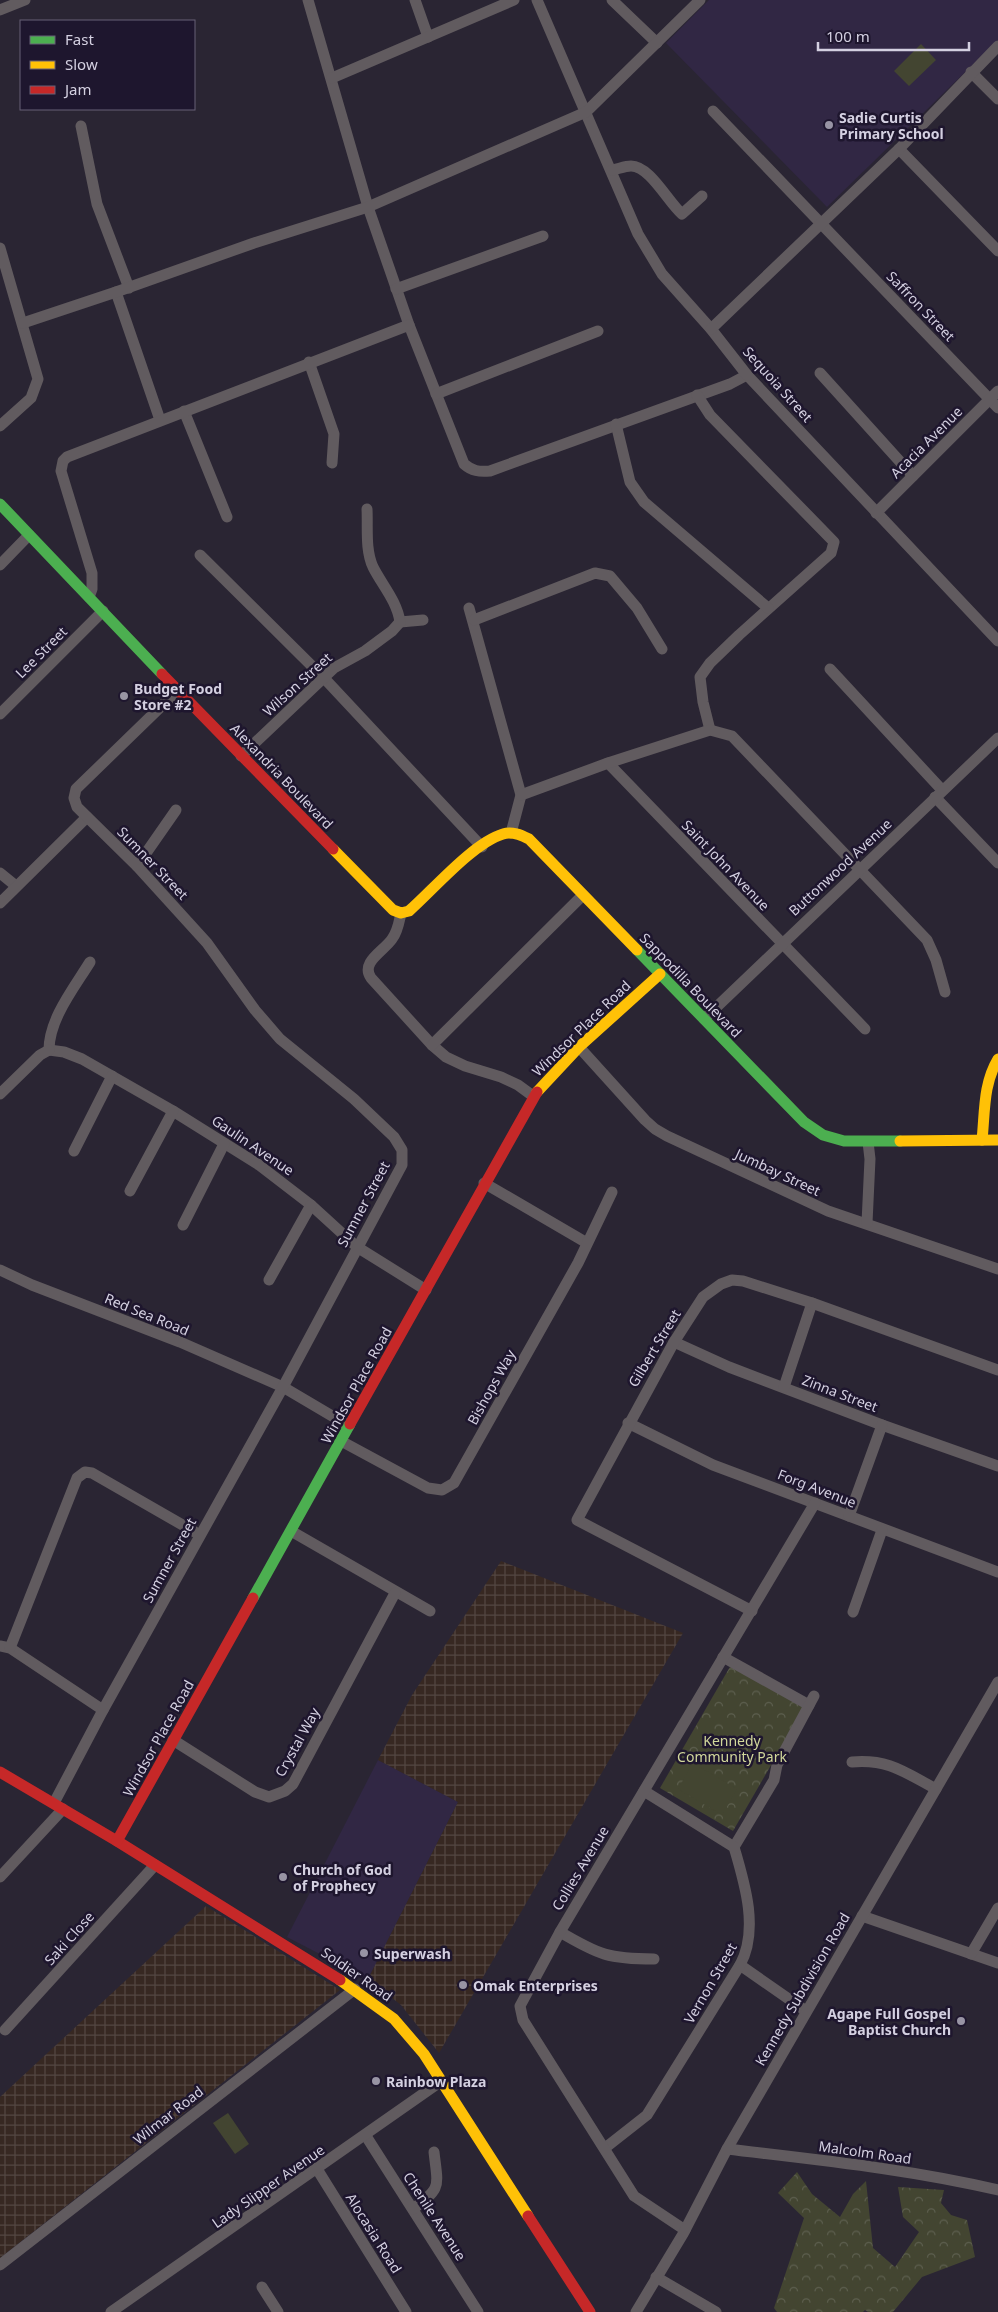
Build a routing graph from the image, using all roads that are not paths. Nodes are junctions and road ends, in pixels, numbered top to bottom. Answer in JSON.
{"nodes":[{"id":1,"x":25,"y":0,"type":"edge"},
{"id":2,"x":308,"y":0,"type":"edge"},
{"id":3,"x":415,"y":0,"type":"edge"},
{"id":4,"x":514,"y":0,"type":"edge"},
{"id":5,"x":537,"y":0,"type":"edge"},
{"id":6,"x":612,"y":0,"type":"edge"},
{"id":7,"x":700,"y":0,"type":"edge"},
{"id":8,"x":0,"y":10,"type":"edge"},
{"id":9,"x":428,"y":37,"type":"junction"},
{"id":10,"x":657,"y":43,"type":"junction"},
{"id":11,"x":998,"y":46,"type":"edge"},
{"id":12,"x":971,"y":72,"type":"junction"},
{"id":13,"x":332,"y":78,"type":"junction"},
{"id":14,"x":998,"y":99,"type":"edge"},
{"id":15,"x":713,"y":111,"type":"dead end"},
{"id":16,"x":586,"y":112,"type":"junction"},
{"id":17,"x":81,"y":126,"type":"dead end"},
{"id":18,"x":899,"y":150,"type":"junction"},
{"id":19,"x":612,"y":170,"type":"junction"},
{"id":20,"x":702,"y":196,"type":"dead end"},
{"id":21,"x":368,"y":207,"type":"junction"},
{"id":22,"x":821,"y":224,"type":"junction"},
{"id":23,"x":543,"y":236,"type":"dead end"},
{"id":24,"x":0,"y":248,"type":"edge"},
{"id":25,"x":998,"y":251,"type":"edge"},
{"id":26,"x":4,"y":277,"type":"edge"},
{"id":27,"x":129,"y":288,"type":"junction"},
{"id":28,"x":396,"y":289,"type":"junction"},
{"id":29,"x":116,"y":292,"type":"junction"},
{"id":30,"x":23,"y":323,"type":"junction"},
{"id":31,"x":409,"y":325,"type":"junction"},
{"id":32,"x":711,"y":329,"type":"junction"},
{"id":33,"x":598,"y":330,"type":"dead end"},
{"id":34,"x":309,"y":362,"type":"junction"},
{"id":35,"x":820,"y":374,"type":"dead end"},
{"id":36,"x":747,"y":375,"type":"junction"},
{"id":37,"x":436,"y":394,"type":"junction"},
{"id":38,"x":697,"y":395,"type":"junction"},
{"id":39,"x":995,"y":399,"type":"edge"},
{"id":40,"x":184,"y":410,"type":"junction"},
{"id":41,"x":160,"y":420,"type":"junction"},
{"id":42,"x":616,"y":424,"type":"junction"},
{"id":43,"x":0,"y":426,"type":"edge"},
{"id":44,"x":332,"y":463,"type":"dead end"},
{"id":45,"x":913,"y":476,"type":"junction"},
{"id":46,"x":0,"y":504,"type":"edge"},
{"id":47,"x":367,"y":509,"type":"dead end"},
{"id":48,"x":876,"y":513,"type":"junction"},
{"id":49,"x":227,"y":517,"type":"dead end"},
{"id":50,"x":30,"y":535,"type":"junction"},
{"id":51,"x":200,"y":556,"type":"dead end"},
{"id":52,"x":0,"y":565,"type":"edge"},
{"id":53,"x":89,"y":597,"type":"junction"},
{"id":54,"x":468,"y":608,"type":"dead end"},
{"id":55,"x":768,"y":608,"type":"junction"},
{"id":56,"x":103,"y":611,"type":"junction"},
{"id":57,"x":423,"y":620,"type":"dead end"},
{"id":58,"x":474,"y":620,"type":"junction"},
{"id":59,"x":400,"y":622,"type":"junction"},
{"id":60,"x":998,"y":641,"type":"edge"},
{"id":61,"x":662,"y":649,"type":"dead end"},
{"id":62,"x":830,"y":669,"type":"dead end"},
{"id":63,"x":324,"y":678,"type":"junction"},
{"id":64,"x":178,"y":690,"type":"junction"},
{"id":65,"x":0,"y":714,"type":"edge"},
{"id":66,"x":710,"y":730,"type":"junction"},
{"id":67,"x":998,"y":738,"type":"edge"},
{"id":68,"x":242,"y":756,"type":"junction"},
{"id":69,"x":608,"y":763,"type":"junction"},
{"id":70,"x":938,"y":794,"type":"junction"},
{"id":71,"x":521,"y":795,"type":"junction"},
{"id":72,"x":176,"y":810,"type":"dead end"},
{"id":73,"x":87,"y":817,"type":"junction"},
{"id":74,"x":511,"y":832,"type":"junction"},
{"id":75,"x":482,"y":846,"type":"junction"},
{"id":76,"x":998,"y":863,"type":"edge"},
{"id":77,"x":137,"y":866,"type":"junction"},
{"id":78,"x":860,"y":870,"type":"junction"},
{"id":79,"x":0,"y":873,"type":"edge"},
{"id":80,"x":16,"y":886,"type":"junction"},
{"id":81,"x":584,"y":895,"type":"junction"},
{"id":82,"x":0,"y":902,"type":"edge"},
{"id":83,"x":401,"y":913,"type":"junction"},
{"id":84,"x":781,"y":943,"type":"junction"},
{"id":85,"x":90,"y":962,"type":"dead end"},
{"id":86,"x":660,"y":974,"type":"junction"},
{"id":87,"x":945,"y":992,"type":"dead end"},
{"id":88,"x":704,"y":1019,"type":"junction"},
{"id":89,"x":865,"y":1030,"type":"dead end"},
{"id":90,"x":432,"y":1045,"type":"junction"},
{"id":91,"x":579,"y":1048,"type":"junction"},
{"id":92,"x":49,"y":1050,"type":"junction"},
{"id":93,"x":998,"y":1059,"type":"edge"},
{"id":94,"x":112,"y":1076,"type":"junction"},
{"id":95,"x":0,"y":1094,"type":"edge"},
{"id":96,"x":533,"y":1096,"type":"junction"},
{"id":97,"x":173,"y":1111,"type":"junction"},
{"id":98,"x":982,"y":1140,"type":"junction"},
{"id":99,"x":998,"y":1140,"type":"edge"},
{"id":100,"x":868,"y":1142,"type":"junction"},
{"id":101,"x":224,"y":1144,"type":"junction"},
{"id":102,"x":74,"y":1151,"type":"dead end"},
{"id":103,"x":484,"y":1183,"type":"junction"},
{"id":104,"x":130,"y":1191,"type":"dead end"},
{"id":105,"x":612,"y":1192,"type":"dead end"},
{"id":106,"x":311,"y":1205,"type":"junction"},
{"id":107,"x":866,"y":1223,"type":"junction"},
{"id":108,"x":183,"y":1225,"type":"dead end"},
{"id":109,"x":587,"y":1243,"type":"junction"},
{"id":110,"x":357,"y":1247,"type":"junction"},
{"id":111,"x":998,"y":1269,"type":"edge"},
{"id":112,"x":0,"y":1270,"type":"edge"},
{"id":113,"x":269,"y":1280,"type":"dead end"},
{"id":114,"x":426,"y":1290,"type":"junction"},
{"id":115,"x":812,"y":1303,"type":"junction"},
{"id":116,"x":674,"y":1342,"type":"junction"},
{"id":117,"x":998,"y":1370,"type":"edge"},
{"id":118,"x":784,"y":1387,"type":"junction"},
{"id":119,"x":283,"y":1388,"type":"junction"},
{"id":120,"x":628,"y":1423,"type":"junction"},
{"id":121,"x":882,"y":1425,"type":"junction"},
{"id":122,"x":349,"y":1426,"type":"junction"},
{"id":123,"x":341,"y":1441,"type":"junction"},
{"id":124,"x":997,"y":1462,"type":"edge"},
{"id":125,"x":815,"y":1503,"type":"junction"},
{"id":126,"x":849,"y":1516,"type":"junction"},
{"id":127,"x":882,"y":1530,"type":"junction"},
{"id":128,"x":291,"y":1531,"type":"junction"},
{"id":129,"x":200,"y":1535,"type":"junction"},
{"id":130,"x":998,"y":1572,"type":"edge"},
{"id":131,"x":395,"y":1593,"type":"junction"},
{"id":132,"x":430,"y":1611,"type":"dead end"},
{"id":133,"x":752,"y":1611,"type":"junction"},
{"id":134,"x":853,"y":1612,"type":"dead end"},
{"id":135,"x":5,"y":1647,"type":"edge"},
{"id":136,"x":723,"y":1657,"type":"junction"},
{"id":137,"x":998,"y":1682,"type":"edge"},
{"id":138,"x":103,"y":1710,"type":"junction"},
{"id":139,"x":173,"y":1740,"type":"junction"},
{"id":140,"x":852,"y":1762,"type":"dead end"},
{"id":141,"x":0,"y":1772,"type":"edge"},
{"id":142,"x":936,"y":1789,"type":"junction"},
{"id":143,"x":644,"y":1791,"type":"junction"},
{"id":144,"x":59,"y":1806,"type":"junction"},
{"id":145,"x":117,"y":1841,"type":"junction"},
{"id":146,"x":734,"y":1847,"type":"junction"},
{"id":147,"x":155,"y":1865,"type":"junction"},
{"id":148,"x":0,"y":1877,"type":"edge"},
{"id":149,"x":998,"y":1908,"type":"edge"},
{"id":150,"x":862,"y":1916,"type":"junction"},
{"id":151,"x":560,"y":1932,"type":"junction"},
{"id":152,"x":971,"y":1954,"type":"junction"},
{"id":153,"x":654,"y":1959,"type":"dead end"},
{"id":154,"x":998,"y":1963,"type":"edge"},
{"id":155,"x":740,"y":1965,"type":"junction"},
{"id":156,"x":355,"y":1989,"type":"junction"},
{"id":157,"x":806,"y":2012,"type":"junction"},
{"id":158,"x":5,"y":2030,"type":"dead end"},
{"id":159,"x":440,"y":2082,"type":"junction"},
{"id":160,"x":366,"y":2136,"type":"junction"},
{"id":161,"x":605,"y":2148,"type":"junction"},
{"id":162,"x":727,"y":2149,"type":"junction"},
{"id":163,"x":434,"y":2152,"type":"dead end"},
{"id":164,"x":318,"y":2169,"type":"junction"},
{"id":165,"x":998,"y":2190,"type":"edge"},
{"id":166,"x":413,"y":2210,"type":"junction"},
{"id":167,"x":685,"y":2230,"type":"junction"},
{"id":168,"x":0,"y":2265,"type":"edge"},
{"id":169,"x":656,"y":2277,"type":"junction"},
{"id":170,"x":262,"y":2286,"type":"dead end"},
{"id":171,"x":111,"y":2312,"type":"edge"},
{"id":172,"x":278,"y":2312,"type":"edge"},
{"id":173,"x":406,"y":2312,"type":"edge"},
{"id":174,"x":478,"y":2312,"type":"edge"},
{"id":175,"x":590,"y":2312,"type":"edge"},
{"id":176,"x":636,"y":2312,"type":"edge"},
{"id":177,"x":716,"y":2312,"type":"edge"}],
"edges":[{"from":1,"to":8,"type":"street"},
{"from":2,"to":13,"type":"street"},
{"from":3,"to":9,"type":"street"},
{"from":4,"to":9,"type":"street"},
{"from":5,"to":16,"type":"street","name":"Sequoia Street"},
{"from":6,"to":10,"type":"street"},
{"from":7,"to":10,"type":"street"},
{"from":9,"to":13,"type":"street"},
{"from":10,"to":16,"type":"street"},
{"from":11,"to":12,"type":"street"},
{"from":12,"to":14,"type":"street"},
{"from":12,"to":18,"type":"street"},
{"from":13,"to":21,"type":"street"},
{"from":15,"to":22,"type":"street","name":"Saffron Street"},
{"from":16,"to":19,"type":"street","name":"Sequoia Street"},
{"from":16,"to":21,"type":"street"},
{"from":17,"to":27,"type":"street"},
{"from":18,"to":22,"type":"street"},
{"from":18,"to":25,"type":"street"},
{"from":19,"to":20,"type":"street"},
{"from":19,"to":32,"type":"street","name":"Sequoia Street"},
{"from":21,"to":27,"type":"street"},
{"from":21,"to":28,"type":"street"},
{"from":22,"to":32,"type":"street"},
{"from":22,"to":39,"type":"street","name":"Saffron Street"},
{"from":23,"to":28,"type":"street"},
{"from":24,"to":26,"type":"street"},
{"from":26,"to":30,"type":"street"},
{"from":27,"to":29,"type":"street"},
{"from":28,"to":31,"type":"street"},
{"from":29,"to":30,"type":"street"},
{"from":29,"to":41,"type":"street"},
{"from":30,"to":43,"type":"street"},
{"from":31,"to":34,"type":"street"},
{"from":31,"to":37,"type":"street"},
{"from":32,"to":36,"type":"street","name":"Sequoia Street"},
{"from":33,"to":37,"type":"street"},
{"from":34,"to":40,"type":"street"},
{"from":34,"to":44,"type":"street"},
{"from":35,"to":45,"type":"street"},
{"from":36,"to":38,"type":"street"},
{"from":36,"to":48,"type":"street","name":"Sequoia Street"},
{"from":37,"to":42,"type":"street"},
{"from":38,"to":42,"type":"street"},
{"from":38,"to":55,"type":"street"},
{"from":39,"to":45,"type":"street","name":"Acacia Avenue"},
{"from":40,"to":41,"type":"street"},
{"from":40,"to":49,"type":"street"},
{"from":41,"to":53,"type":"street"},
{"from":42,"to":55,"type":"street"},
{"from":45,"to":48,"type":"street","name":"Acacia Avenue"},
{"from":46,"to":50,"type":"street","name":"Alexandria Boulevard"},
{"from":47,"to":59,"type":"street"},
{"from":48,"to":60,"type":"street","name":"Sequoia Street"},
{"from":50,"to":52,"type":"street"},
{"from":50,"to":53,"type":"street","name":"Alexandria Boulevard"},
{"from":51,"to":63,"type":"street"},
{"from":53,"to":56,"type":"street","name":"Alexandria Boulevard"},
{"from":54,"to":58,"type":"street"},
{"from":55,"to":66,"type":"street"},
{"from":56,"to":64,"type":"street","name":"Alexandria Boulevard"},
{"from":56,"to":65,"type":"street","name":"Lee Street"},
{"from":57,"to":59,"type":"street"},
{"from":58,"to":61,"type":"street"},
{"from":58,"to":71,"type":"street"},
{"from":59,"to":63,"type":"street","name":"Wilson Street"},
{"from":62,"to":70,"type":"street"},
{"from":63,"to":68,"type":"street","name":"Wilson Street"},
{"from":63,"to":75,"type":"street"},
{"from":64,"to":68,"type":"street","name":"Alexandria Boulevard"},
{"from":64,"to":73,"type":"street","name":"Sumner Street"},
{"from":66,"to":69,"type":"street"},
{"from":66,"to":78,"type":"street"},
{"from":67,"to":70,"type":"street","name":"Buttonwood Avenue"},
{"from":68,"to":83,"type":"street","name":"Alexandria Boulevard"},
{"from":69,"to":71,"type":"street"},
{"from":69,"to":84,"type":"street","name":"Saint John Avenue"},
{"from":70,"to":76,"type":"street"},
{"from":70,"to":78,"type":"street","name":"Buttonwood Avenue"},
{"from":71,"to":74,"type":"street"},
{"from":72,"to":77,"type":"street"},
{"from":73,"to":77,"type":"street","name":"Sumner Street"},
{"from":73,"to":80,"type":"street"},
{"from":74,"to":75,"type":"street"},
{"from":74,"to":81,"type":"street","name":"Sappodilla Boulevard"},
{"from":75,"to":83,"type":"street"},
{"from":77,"to":110,"type":"street","name":"Sumner Street"},
{"from":78,"to":84,"type":"street","name":"Buttonwood Avenue"},
{"from":78,"to":87,"type":"street"},
{"from":79,"to":80,"type":"street"},
{"from":80,"to":82,"type":"street"},
{"from":81,"to":86,"type":"street","name":"Sappodilla Boulevard"},
{"from":81,"to":90,"type":"street"},
{"from":83,"to":90,"type":"street"},
{"from":84,"to":88,"type":"street","name":"Buttonwood Avenue"},
{"from":84,"to":89,"type":"street","name":"Saint John Avenue"},
{"from":85,"to":92,"type":"street"},
{"from":86,"to":88,"type":"street","name":"Sappodilla Boulevard"},
{"from":86,"to":91,"type":"street","name":"Windsor Place Road"},
{"from":88,"to":100,"type":"street","name":"Sappodilla Boulevard"},
{"from":90,"to":96,"type":"street"},
{"from":91,"to":96,"type":"street","name":"Windsor Place Road"},
{"from":91,"to":107,"type":"street","name":"Jumbay Street"},
{"from":92,"to":94,"type":"street","name":"Gaulin Avenue"},
{"from":92,"to":95,"type":"street"},
{"from":93,"to":98,"type":"street"},
{"from":94,"to":97,"type":"street","name":"Gaulin Avenue"},
{"from":94,"to":102,"type":"street"},
{"from":96,"to":103,"type":"street","name":"Windsor Place Road"},
{"from":97,"to":101,"type":"street","name":"Gaulin Avenue"},
{"from":97,"to":104,"type":"street"},
{"from":98,"to":99,"type":"street","name":"Sappodilla Boulevard"},
{"from":98,"to":100,"type":"street","name":"Sappodilla Boulevard"},
{"from":100,"to":107,"type":"street"},
{"from":101,"to":106,"type":"street","name":"Gaulin Avenue"},
{"from":101,"to":108,"type":"street"},
{"from":103,"to":109,"type":"street"},
{"from":103,"to":114,"type":"street","name":"Windsor Place Road"},
{"from":105,"to":109,"type":"street","name":"Bishops Way"},
{"from":106,"to":110,"type":"street","name":"Gaulin Avenue"},
{"from":106,"to":113,"type":"street"},
{"from":107,"to":111,"type":"street","name":"Jumbay Street"},
{"from":109,"to":123,"type":"street","name":"Bishops Way"},
{"from":110,"to":114,"type":"street","name":"Gaulin Avenue"},
{"from":110,"to":119,"type":"street","name":"Sumner Street"},
{"from":112,"to":119,"type":"street","name":"Red Sea Road"},
{"from":114,"to":122,"type":"street","name":"Windsor Place Road"},
{"from":115,"to":116,"type":"street","name":"Gilbert Street"},
{"from":115,"to":117,"type":"street","name":"Gilbert Street"},
{"from":115,"to":118,"type":"street"},
{"from":116,"to":118,"type":"street","name":"Zinna Street"},
{"from":116,"to":120,"type":"street","name":"Gilbert Street"},
{"from":118,"to":121,"type":"street","name":"Zinna Street"},
{"from":119,"to":122,"type":"street","name":"Red Sea Road"},
{"from":119,"to":129,"type":"street","name":"Sumner Street"},
{"from":120,"to":125,"type":"street","name":"Forg Avenue"},
{"from":120,"to":133,"type":"street","name":"Gilbert Street"},
{"from":121,"to":124,"type":"street","name":"Zinna Street"},
{"from":121,"to":126,"type":"street"},
{"from":122,"to":123,"type":"street","name":"Windsor Place Road"},
{"from":123,"to":128,"type":"street","name":"Windsor Place Road"},
{"from":125,"to":126,"type":"street","name":"Forg Avenue"},
{"from":125,"to":133,"type":"street","name":"Collies Avenue"},
{"from":126,"to":127,"type":"street","name":"Forg Avenue"},
{"from":127,"to":130,"type":"street","name":"Forg Avenue"},
{"from":127,"to":134,"type":"street"},
{"from":128,"to":131,"type":"street"},
{"from":128,"to":139,"type":"street","name":"Windsor Place Road"},
{"from":129,"to":135,"type":"street"},
{"from":129,"to":138,"type":"street","name":"Sumner Street"},
{"from":131,"to":132,"type":"street"},
{"from":131,"to":139,"type":"street","name":"Crystal Way"},
{"from":133,"to":136,"type":"street","name":"Collies Avenue"},
{"from":135,"to":138,"type":"street"},
{"from":136,"to":143,"type":"street","name":"Collies Avenue"},
{"from":136,"to":146,"type":"street"},
{"from":137,"to":142,"type":"street","name":"Kennedy Subdivision Road"},
{"from":138,"to":144,"type":"street","name":"Sumner Street"},
{"from":139,"to":145,"type":"street","name":"Windsor Place Road"},
{"from":140,"to":142,"type":"street"},
{"from":141,"to":144,"type":"street","name":"Soldier Road"},
{"from":142,"to":150,"type":"street","name":"Kennedy Subdivision Road"},
{"from":143,"to":146,"type":"street"},
{"from":143,"to":151,"type":"street","name":"Collies Avenue"},
{"from":144,"to":145,"type":"street","name":"Soldier Road"},
{"from":144,"to":148,"type":"street","name":"Sumner Street"},
{"from":145,"to":147,"type":"street","name":"Soldier Road"},
{"from":146,"to":155,"type":"street","name":"Vernon Street"},
{"from":147,"to":156,"type":"street","name":"Soldier Road"},
{"from":147,"to":158,"type":"street","name":"Saki Close"},
{"from":149,"to":152,"type":"street"},
{"from":150,"to":152,"type":"street"},
{"from":150,"to":157,"type":"street","name":"Kennedy Subdivision Road"},
{"from":151,"to":153,"type":"street"},
{"from":151,"to":161,"type":"street","name":"Collies Avenue"},
{"from":152,"to":154,"type":"street"},
{"from":155,"to":157,"type":"street"},
{"from":155,"to":161,"type":"street","name":"Vernon Street"},
{"from":156,"to":159,"type":"street","name":"Soldier Road"},
{"from":156,"to":168,"type":"street","name":"Wilmar Road"},
{"from":157,"to":162,"type":"street","name":"Kennedy Subdivision Road"},
{"from":159,"to":160,"type":"street","name":"Lady Slipper Avenue"},
{"from":159,"to":175,"type":"street","name":"Soldier Road"},
{"from":160,"to":164,"type":"street","name":"Lady Slipper Avenue"},
{"from":160,"to":166,"type":"street","name":"Chenile Avenue"},
{"from":161,"to":167,"type":"street","name":"Collies Avenue"},
{"from":162,"to":165,"type":"street","name":"Malcolm Road"},
{"from":162,"to":167,"type":"street","name":"Kennedy Subdivision Road"},
{"from":163,"to":166,"type":"street"},
{"from":164,"to":171,"type":"street","name":"Lady Slipper Avenue"},
{"from":164,"to":173,"type":"street","name":"Alocasia Road"},
{"from":166,"to":174,"type":"street","name":"Chenile Avenue"},
{"from":167,"to":169,"type":"street","name":"Kennedy Subdivision Road"},
{"from":169,"to":176,"type":"street","name":"Kennedy Subdivision Road"},
{"from":169,"to":177,"type":"street"},
{"from":170,"to":172,"type":"street"}]}
